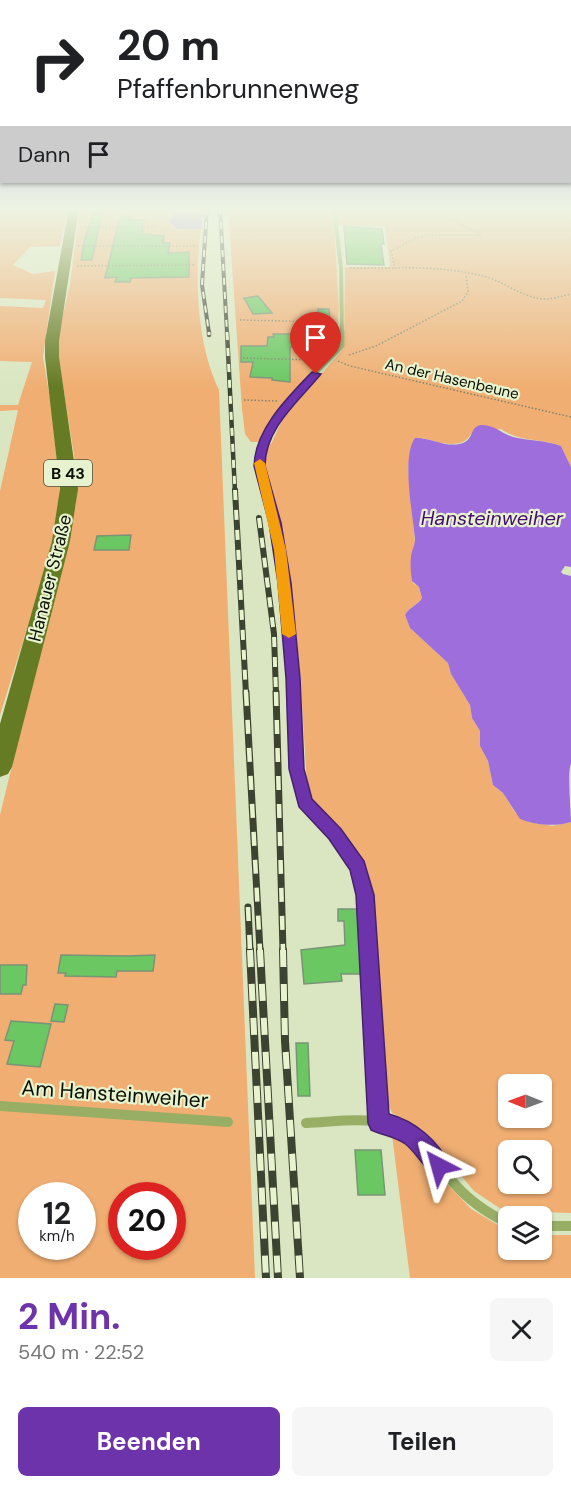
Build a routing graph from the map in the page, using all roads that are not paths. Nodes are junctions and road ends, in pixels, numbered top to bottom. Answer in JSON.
{"nodes":[{"id":1,"x":64,"y":268,"type":"edge"},
{"id":2,"x":341,"y":268,"type":"edge"},
{"id":3,"x":4,"y":734,"type":"edge"},
{"id":4,"x":0,"y":767,"type":"edge"},
{"id":5,"x":0,"y":1106,"type":"edge"},
{"id":6,"x":228,"y":1122,"type":"dead end"},
{"id":7,"x":306,"y":1123,"type":"dead end"},
{"id":8,"x":379,"y":1123,"type":"junction"},
{"id":9,"x":498,"y":1217,"type":"edge"},
{"id":10,"x":552,"y":1226,"type":"edge"},
{"id":11,"x":571,"y":1226,"type":"edge"}],
"edges":[{"from":1,"to":3,"type":"main road","name":"Hanauer Straße","number":"B 43"},
{"from":2,"to":8,"type":"lane"},
{"from":3,"to":4,"type":"main road","name":"Hanauer Straße","number":"B 43"},
{"from":5,"to":6,"type":"lane","name":"Am Hansteinweiher"},
{"from":7,"to":8,"type":"lane"},
{"from":8,"to":9,"type":"lane"},
{"from":10,"to":11,"type":"lane"}]}
